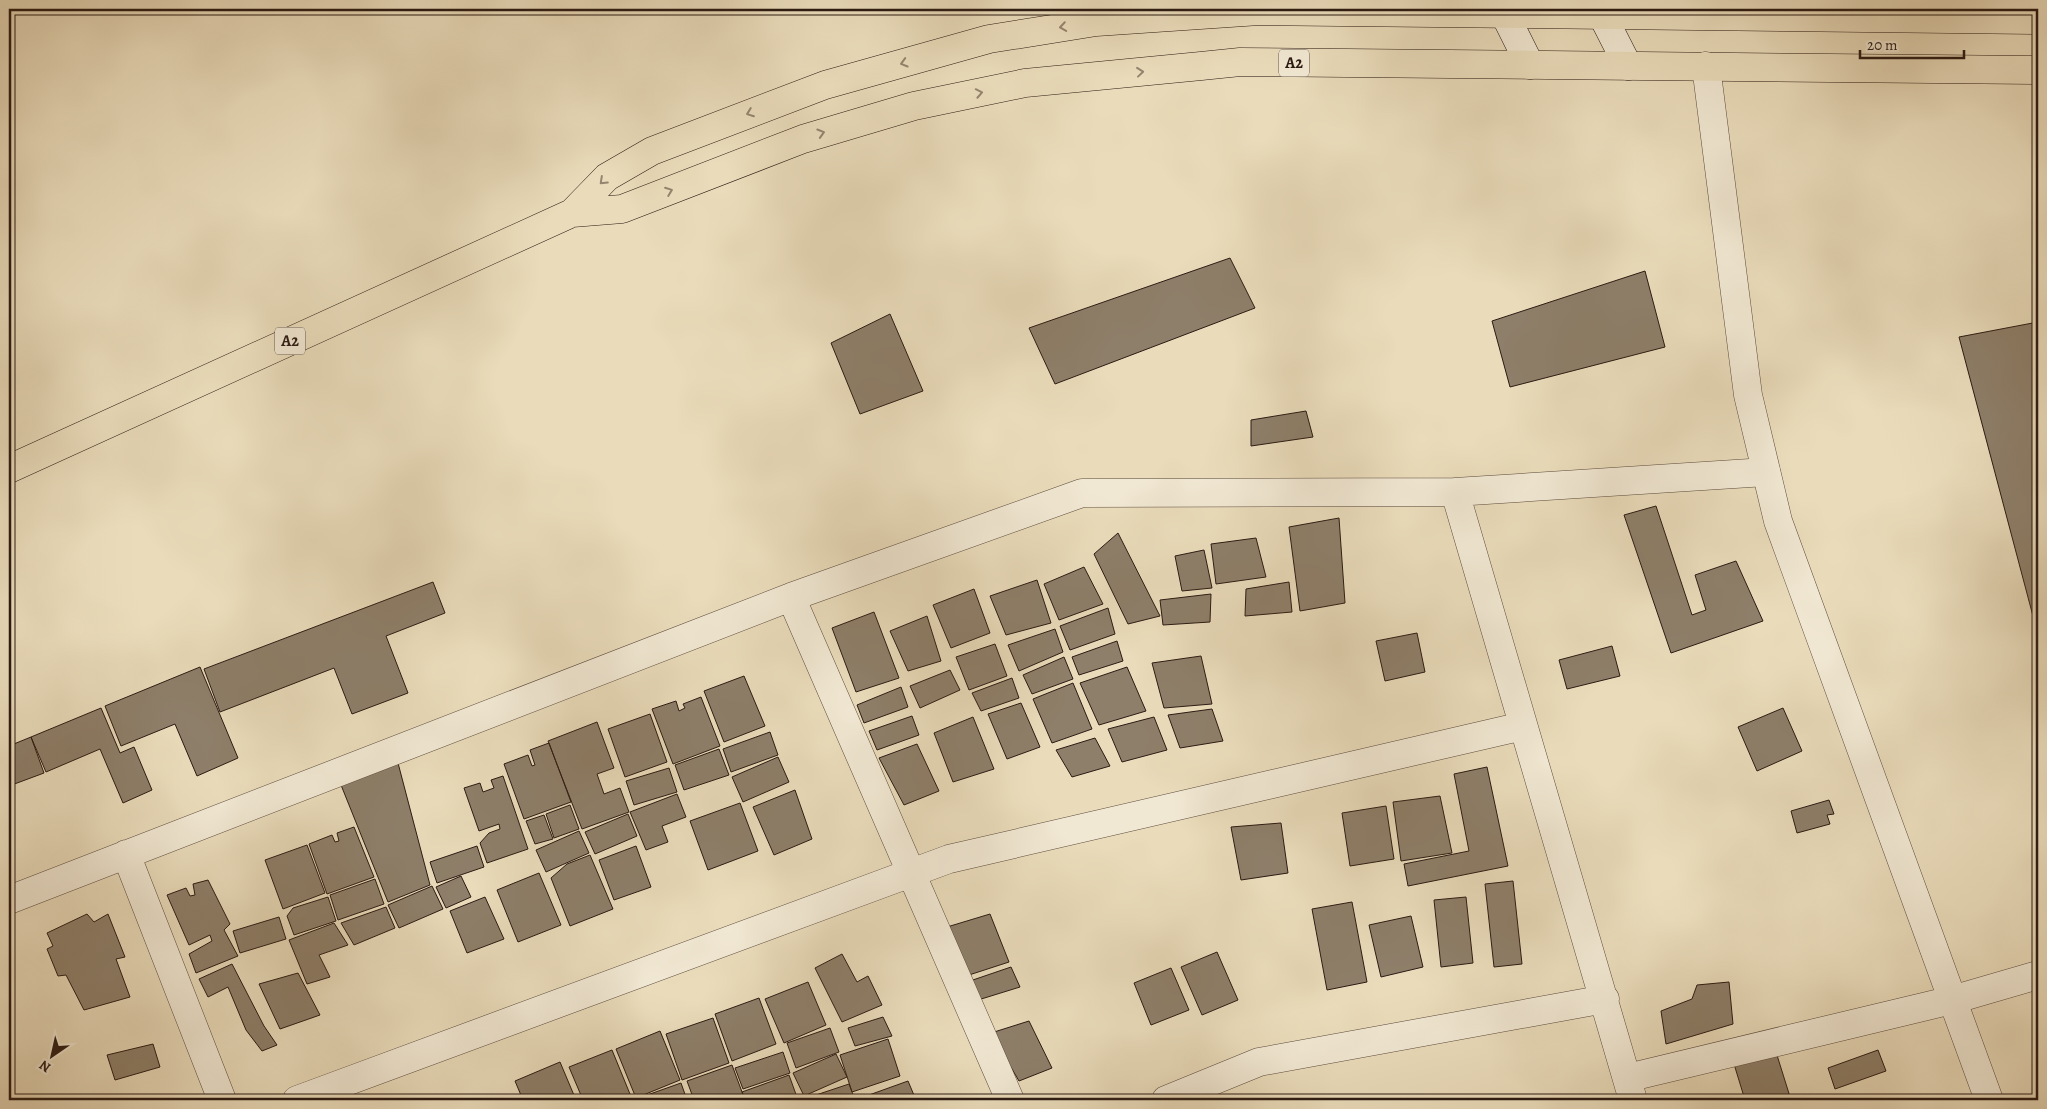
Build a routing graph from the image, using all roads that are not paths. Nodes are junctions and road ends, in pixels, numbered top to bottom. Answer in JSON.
{"nodes":[{"id":1,"x":1503,"y":11,"type":"edge"},
{"id":2,"x":1601,"y":11,"type":"edge"},
{"id":3,"x":2038,"y":20,"type":"edge"},
{"id":4,"x":1530,"y":65,"type":"junction"},
{"id":5,"x":1628,"y":66,"type":"junction"},
{"id":6,"x":1706,"y":66,"type":"junction"},
{"id":7,"x":2038,"y":70,"type":"edge"},
{"id":8,"x":572,"y":213,"type":"junction"},
{"id":9,"x":9,"y":469,"type":"edge"},
{"id":10,"x":1766,"y":472,"type":"junction"},
{"id":11,"x":1455,"y":492,"type":"junction"},
{"id":12,"x":791,"y":598,"type":"junction"},
{"id":13,"x":1523,"y":726,"type":"junction"},
{"id":14,"x":126,"y":854,"type":"junction"},
{"id":15,"x":911,"y":873,"type":"junction"},
{"id":16,"x":9,"y":900,"type":"edge"},
{"id":17,"x":2038,"y":975,"type":"edge"},
{"id":18,"x":1605,"y":999,"type":"junction"},
{"id":19,"x":1952,"y":1000,"type":"junction"},
{"id":20,"x":1630,"y":1089,"type":"edge"},
{"id":21,"x":222,"y":1100,"type":"edge"},
{"id":22,"x":297,"y":1100,"type":"edge"},
{"id":23,"x":1010,"y":1100,"type":"edge"},
{"id":24,"x":1166,"y":1100,"type":"edge"},
{"id":25,"x":1989,"y":1100,"type":"edge"}],
"edges":[{"from":1,"to":2,"type":"highway","number":"A2"},
{"from":1,"to":4,"type":"street"},
{"from":1,"to":8,"type":"highway","number":"A2","one_way":true},
{"from":2,"to":3,"type":"highway","number":"A2"},
{"from":2,"to":5,"type":"street"},
{"from":4,"to":5,"type":"highway","number":"A2"},
{"from":8,"to":4,"type":"highway","number":"A2","one_way":true},
{"from":5,"to":6,"type":"highway","number":"A2"},
{"from":6,"to":7,"type":"highway","number":"A2"},
{"from":6,"to":10,"type":"street"},
{"from":8,"to":9,"type":"highway","number":"A2"},
{"from":10,"to":11,"type":"street"},
{"from":10,"to":19,"type":"street"},
{"from":11,"to":12,"type":"street"},
{"from":11,"to":13,"type":"street"},
{"from":12,"to":14,"type":"street"},
{"from":12,"to":15,"type":"street"},
{"from":13,"to":15,"type":"street"},
{"from":13,"to":18,"type":"street"},
{"from":14,"to":16,"type":"street"},
{"from":14,"to":21,"type":"street"},
{"from":15,"to":22,"type":"street"},
{"from":15,"to":23,"type":"street"},
{"from":17,"to":19,"type":"street"},
{"from":18,"to":20,"type":"street"},
{"from":18,"to":24,"type":"street"},
{"from":19,"to":20,"type":"street"},
{"from":19,"to":25,"type":"street"}]}
